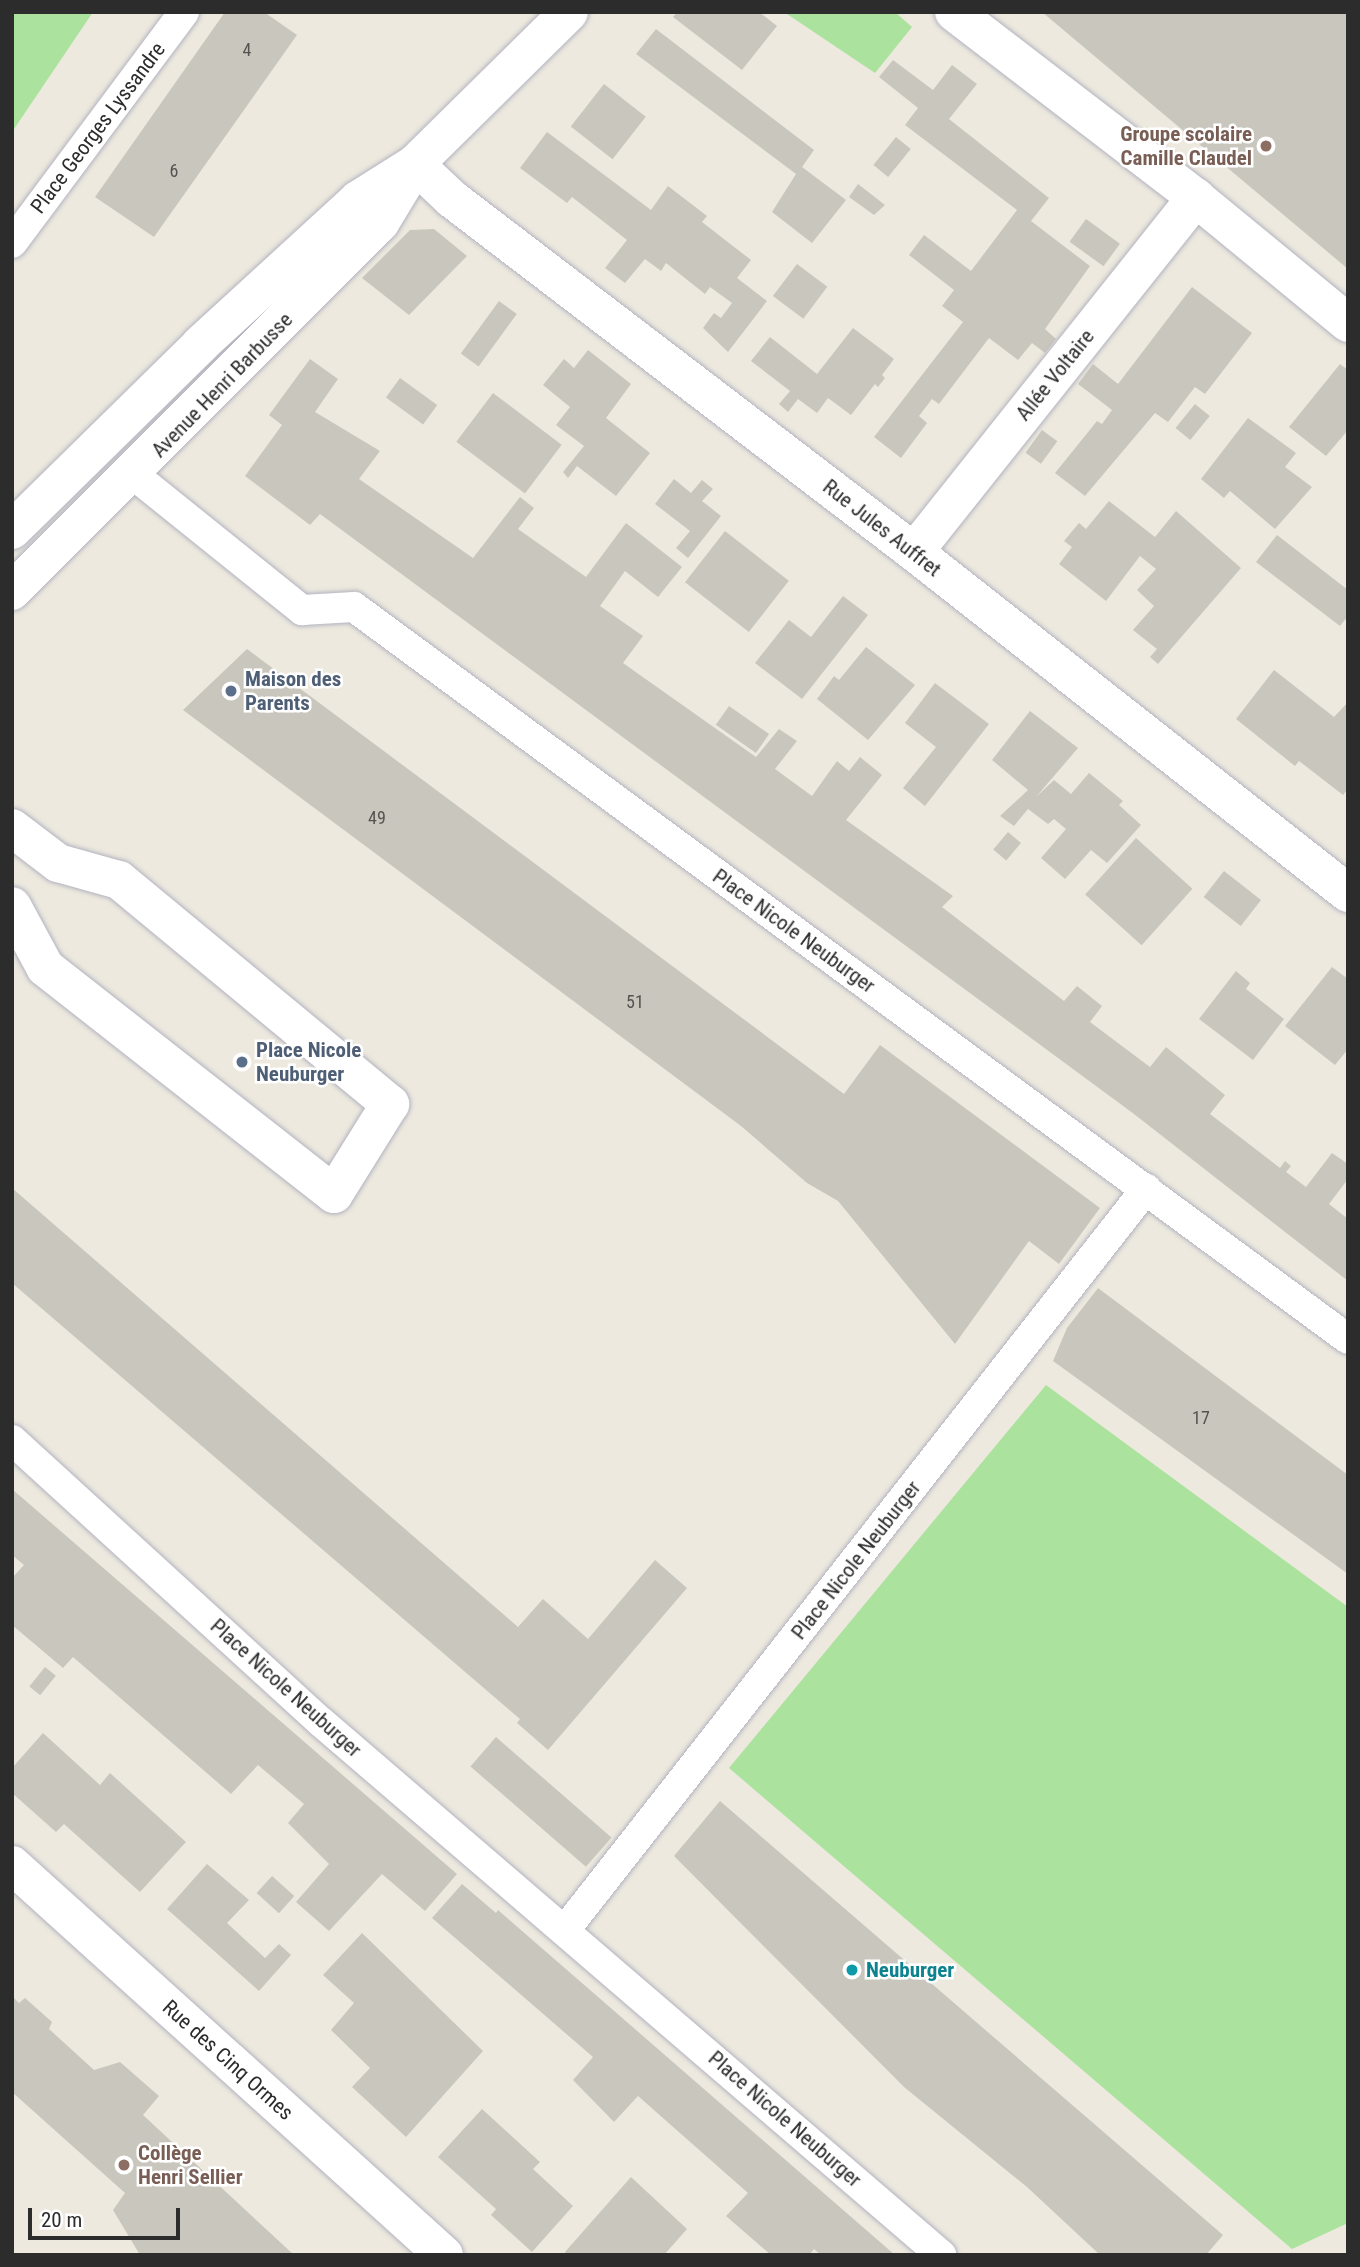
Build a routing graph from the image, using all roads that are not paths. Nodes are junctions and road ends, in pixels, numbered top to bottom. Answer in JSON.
{"nodes":[{"id":1,"x":184,"y":12,"type":"edge"},
{"id":2,"x":569,"y":12,"type":"edge"},
{"id":3,"x":954,"y":12,"type":"edge"},
{"id":4,"x":415,"y":164,"type":"junction"},
{"id":5,"x":1196,"y":198,"type":"junction"},
{"id":6,"x":12,"y":243,"type":"edge"},
{"id":7,"x":1348,"y":323,"type":"edge"},
{"id":8,"x":134,"y":475,"type":"junction"},
{"id":9,"x":12,"y":530,"type":"edge"},
{"id":10,"x":914,"y":552,"type":"junction"},
{"id":11,"x":12,"y":591,"type":"edge"},
{"id":12,"x":12,"y":828,"type":"edge"},
{"id":13,"x":1348,"y":892,"type":"edge"},
{"id":14,"x":12,"y":906,"type":"edge"},
{"id":15,"x":1146,"y":1189,"type":"junction"},
{"id":16,"x":1348,"y":1339,"type":"edge"},
{"id":17,"x":12,"y":1440,"type":"edge"},
{"id":18,"x":12,"y":1865,"type":"edge"},
{"id":19,"x":565,"y":1930,"type":"junction"},
{"id":20,"x":444,"y":2255,"type":"edge"},
{"id":21,"x":941,"y":2255,"type":"edge"}],
"edges":[{"from":1,"to":6,"type":"lane","name":"Place Georges Lyssandre"},
{"from":2,"to":4,"type":"street","name":"Avenue Henri Barbusse"},
{"from":3,"to":5,"type":"street"},
{"from":4,"to":8,"type":"street","name":"Avenue Henri Barbusse"},
{"from":4,"to":9,"type":"street","name":"Avenue Henri Barbusse"},
{"from":4,"to":10,"type":"street","name":"Rue Jules Auffret"},
{"from":5,"to":7,"type":"street"},
{"from":5,"to":10,"type":"street","name":"Allée Voltaire"},
{"from":8,"to":11,"type":"street","name":"Avenue Henri Barbusse"},
{"from":8,"to":15,"type":"lane","name":"Place Nicole Neuburger"},
{"from":10,"to":13,"type":"street","name":"Rue Jules Auffret"},
{"from":12,"to":14,"type":"street"},
{"from":15,"to":16,"type":"lane","name":"Place Nicole Neuburger"},
{"from":15,"to":19,"type":"lane","name":"Place Nicole Neuburger"},
{"from":17,"to":19,"type":"lane","name":"Place Nicole Neuburger"},
{"from":18,"to":20,"type":"street","name":"Rue des Cinq Ormes"},
{"from":19,"to":21,"type":"lane","name":"Place Nicole Neuburger"}]}
